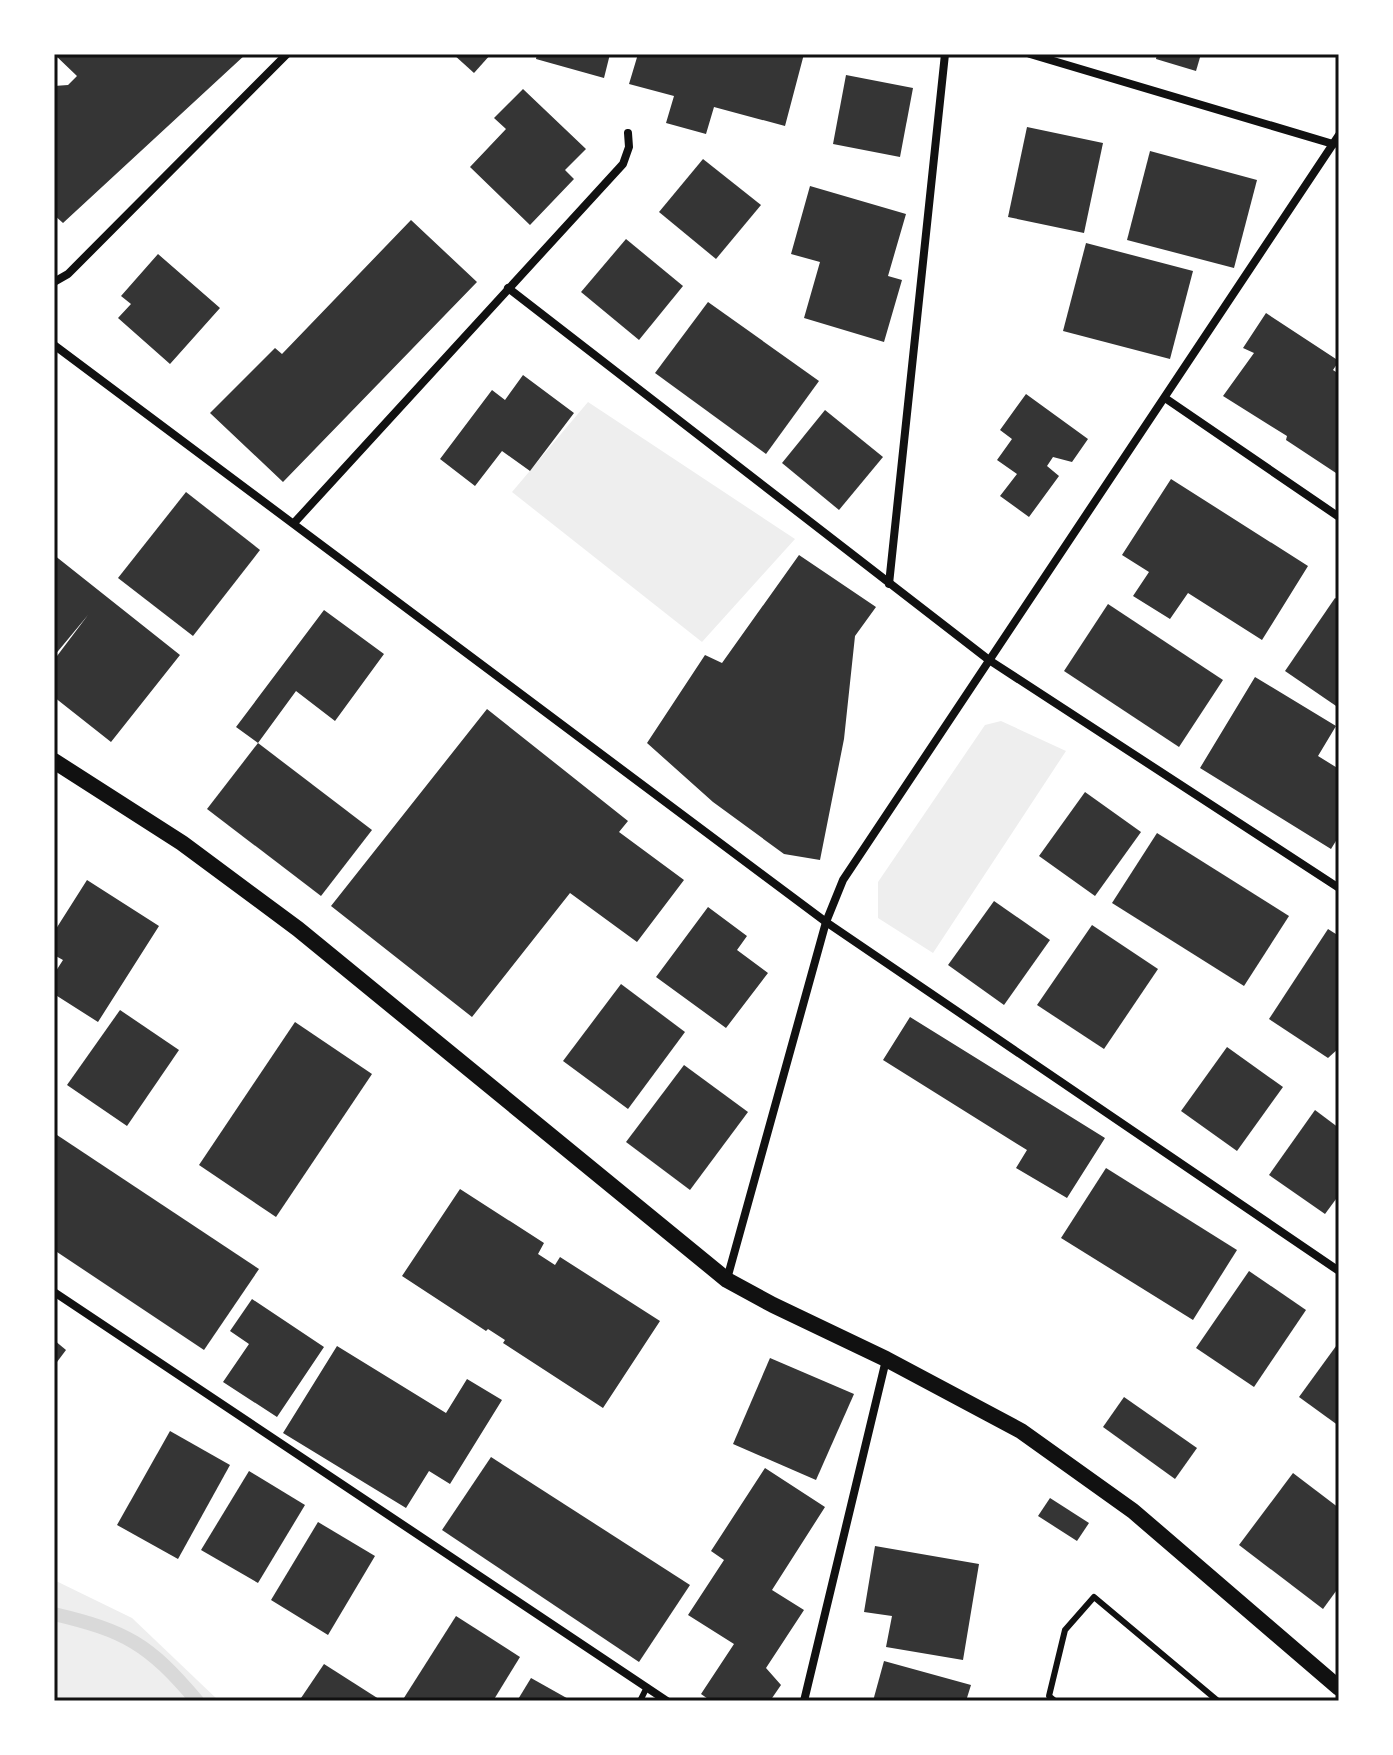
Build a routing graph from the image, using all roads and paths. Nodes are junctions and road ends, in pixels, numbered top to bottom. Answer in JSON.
{"nodes":[{"id":1,"x":287,"y":54,"type":"edge"},
{"id":2,"x":945,"y":54,"type":"edge"},
{"id":3,"x":1030,"y":54,"type":"edge"},
{"id":4,"x":628,"y":133,"type":"dead end"},
{"id":5,"x":1339,"y":135,"type":"edge"},
{"id":6,"x":1333,"y":144,"type":"junction"},
{"id":7,"x":54,"y":282,"type":"edge"},
{"id":8,"x":508,"y":288,"type":"junction"},
{"id":9,"x":54,"y":345,"type":"edge"},
{"id":10,"x":1165,"y":398,"type":"junction"},
{"id":11,"x":1339,"y":517,"type":"edge"},
{"id":12,"x":294,"y":523,"type":"junction"},
{"id":13,"x":889,"y":584,"type":"junction"},
{"id":14,"x":989,"y":660,"type":"junction"},
{"id":15,"x":54,"y":761,"type":"edge"},
{"id":16,"x":1339,"y":888,"type":"edge"},
{"id":17,"x":826,"y":922,"type":"junction"},
{"id":18,"x":1339,"y":1271,"type":"edge"},
{"id":19,"x":727,"y":1280,"type":"junction"},
{"id":20,"x":54,"y":1292,"type":"edge"},
{"id":21,"x":886,"y":1359,"type":"junction"},
{"id":22,"x":647,"y":1687,"type":"junction"},
{"id":23,"x":1339,"y":1688,"type":"edge"},
{"id":24,"x":640,"y":1701,"type":"edge"},
{"id":25,"x":667,"y":1701,"type":"edge"},
{"id":26,"x":804,"y":1701,"type":"edge"},
{"id":27,"x":1055,"y":1701,"type":"edge"},
{"id":28,"x":1218,"y":1701,"type":"edge"}],
"edges":[{"from":1,"to":7,"type":"street"},
{"from":2,"to":13,"type":"street"},
{"from":3,"to":6,"type":"street"},
{"from":4,"to":8,"type":"street"},
{"from":5,"to":6,"type":"street"},
{"from":6,"to":10,"type":"street"},
{"from":8,"to":12,"type":"street"},
{"from":8,"to":13,"type":"street"},
{"from":9,"to":12,"type":"street"},
{"from":10,"to":11,"type":"street"},
{"from":10,"to":14,"type":"street"},
{"from":12,"to":17,"type":"street"},
{"from":13,"to":14,"type":"street"},
{"from":14,"to":16,"type":"street"},
{"from":14,"to":17,"type":"street"},
{"from":15,"to":19,"type":"main road"},
{"from":17,"to":18,"type":"street"},
{"from":17,"to":19,"type":"street"},
{"from":19,"to":21,"type":"main road"},
{"from":20,"to":22,"type":"street"},
{"from":21,"to":23,"type":"main road"},
{"from":21,"to":26,"type":"street"},
{"from":22,"to":24,"type":"lane"},
{"from":22,"to":25,"type":"street"},
{"from":27,"to":28,"type":"lane"}]}
